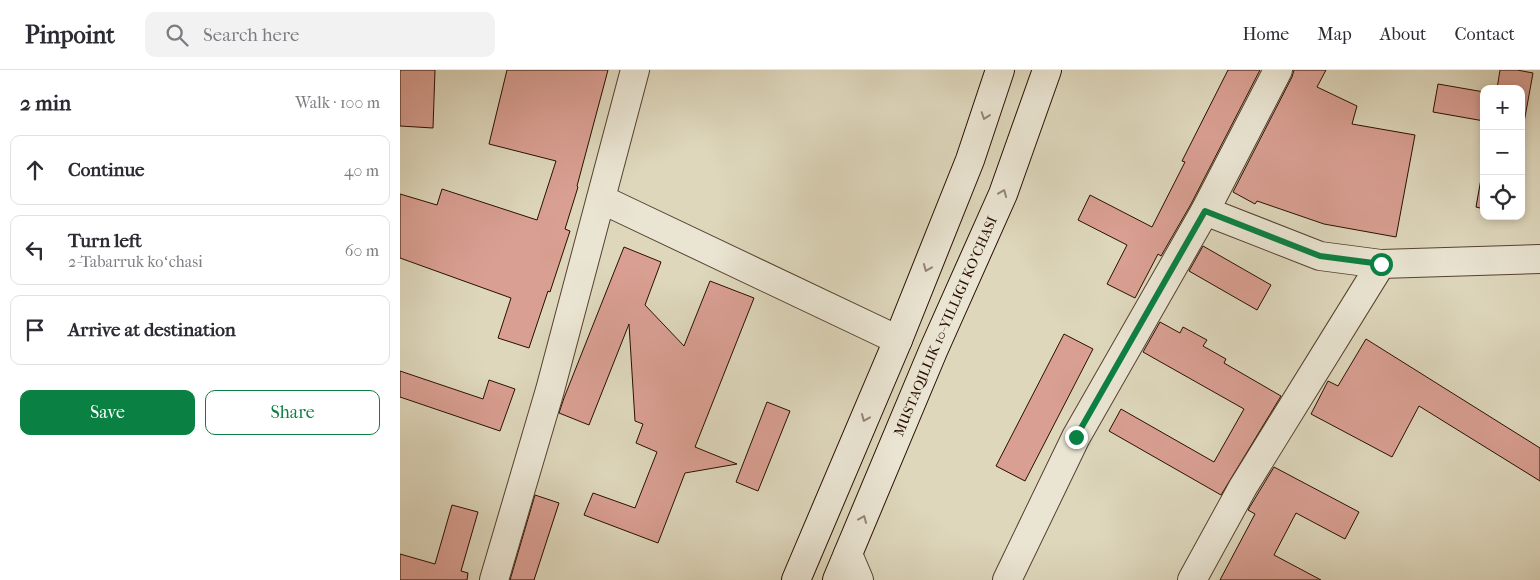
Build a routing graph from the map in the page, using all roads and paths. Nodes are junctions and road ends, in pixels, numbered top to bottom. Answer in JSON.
{"nodes":[{"id":1,"x":635,"y":70,"type":"edge"},
{"id":2,"x":1000,"y":70,"type":"edge"},
{"id":3,"x":1047,"y":70,"type":"edge"},
{"id":4,"x":1278,"y":70,"type":"edge"},
{"id":5,"x":601,"y":199,"type":"junction"},
{"id":6,"x":1205,"y":211,"type":"junction"},
{"id":7,"x":1540,"y":259,"type":"edge"},
{"id":8,"x":1381,"y":264,"type":"junction"},
{"id":9,"x":898,"y":340,"type":"junction"},
{"id":10,"x":848,"y":554,"type":"junction"},
{"id":11,"x":494,"y":580,"type":"edge"},
{"id":12,"x":796,"y":580,"type":"edge"},
{"id":13,"x":837,"y":580,"type":"edge"},
{"id":14,"x":859,"y":580,"type":"edge"},
{"id":15,"x":1007,"y":580,"type":"edge"},
{"id":16,"x":1192,"y":580,"type":"edge"}],
"edges":[{"from":1,"to":5,"type":"street"},
{"from":2,"to":9,"type":"street","one_way":true},
{"from":10,"to":3,"type":"street","name":"MUSTAQILLIK 10-YILLIGI KO'CHASI","one_way":true},
{"from":4,"to":6,"type":"street"},
{"from":5,"to":9,"type":"street"},
{"from":5,"to":11,"type":"street"},
{"from":6,"to":8,"type":"street"},
{"from":6,"to":15,"type":"street"},
{"from":7,"to":8,"type":"street"},
{"from":8,"to":16,"type":"street"},
{"from":9,"to":12,"type":"street","one_way":true},
{"from":10,"to":13,"type":"street","name":"MUSTAQILLIK 10-YILLIGI KO'CHASI"},
{"from":10,"to":14,"type":"street"}]}
